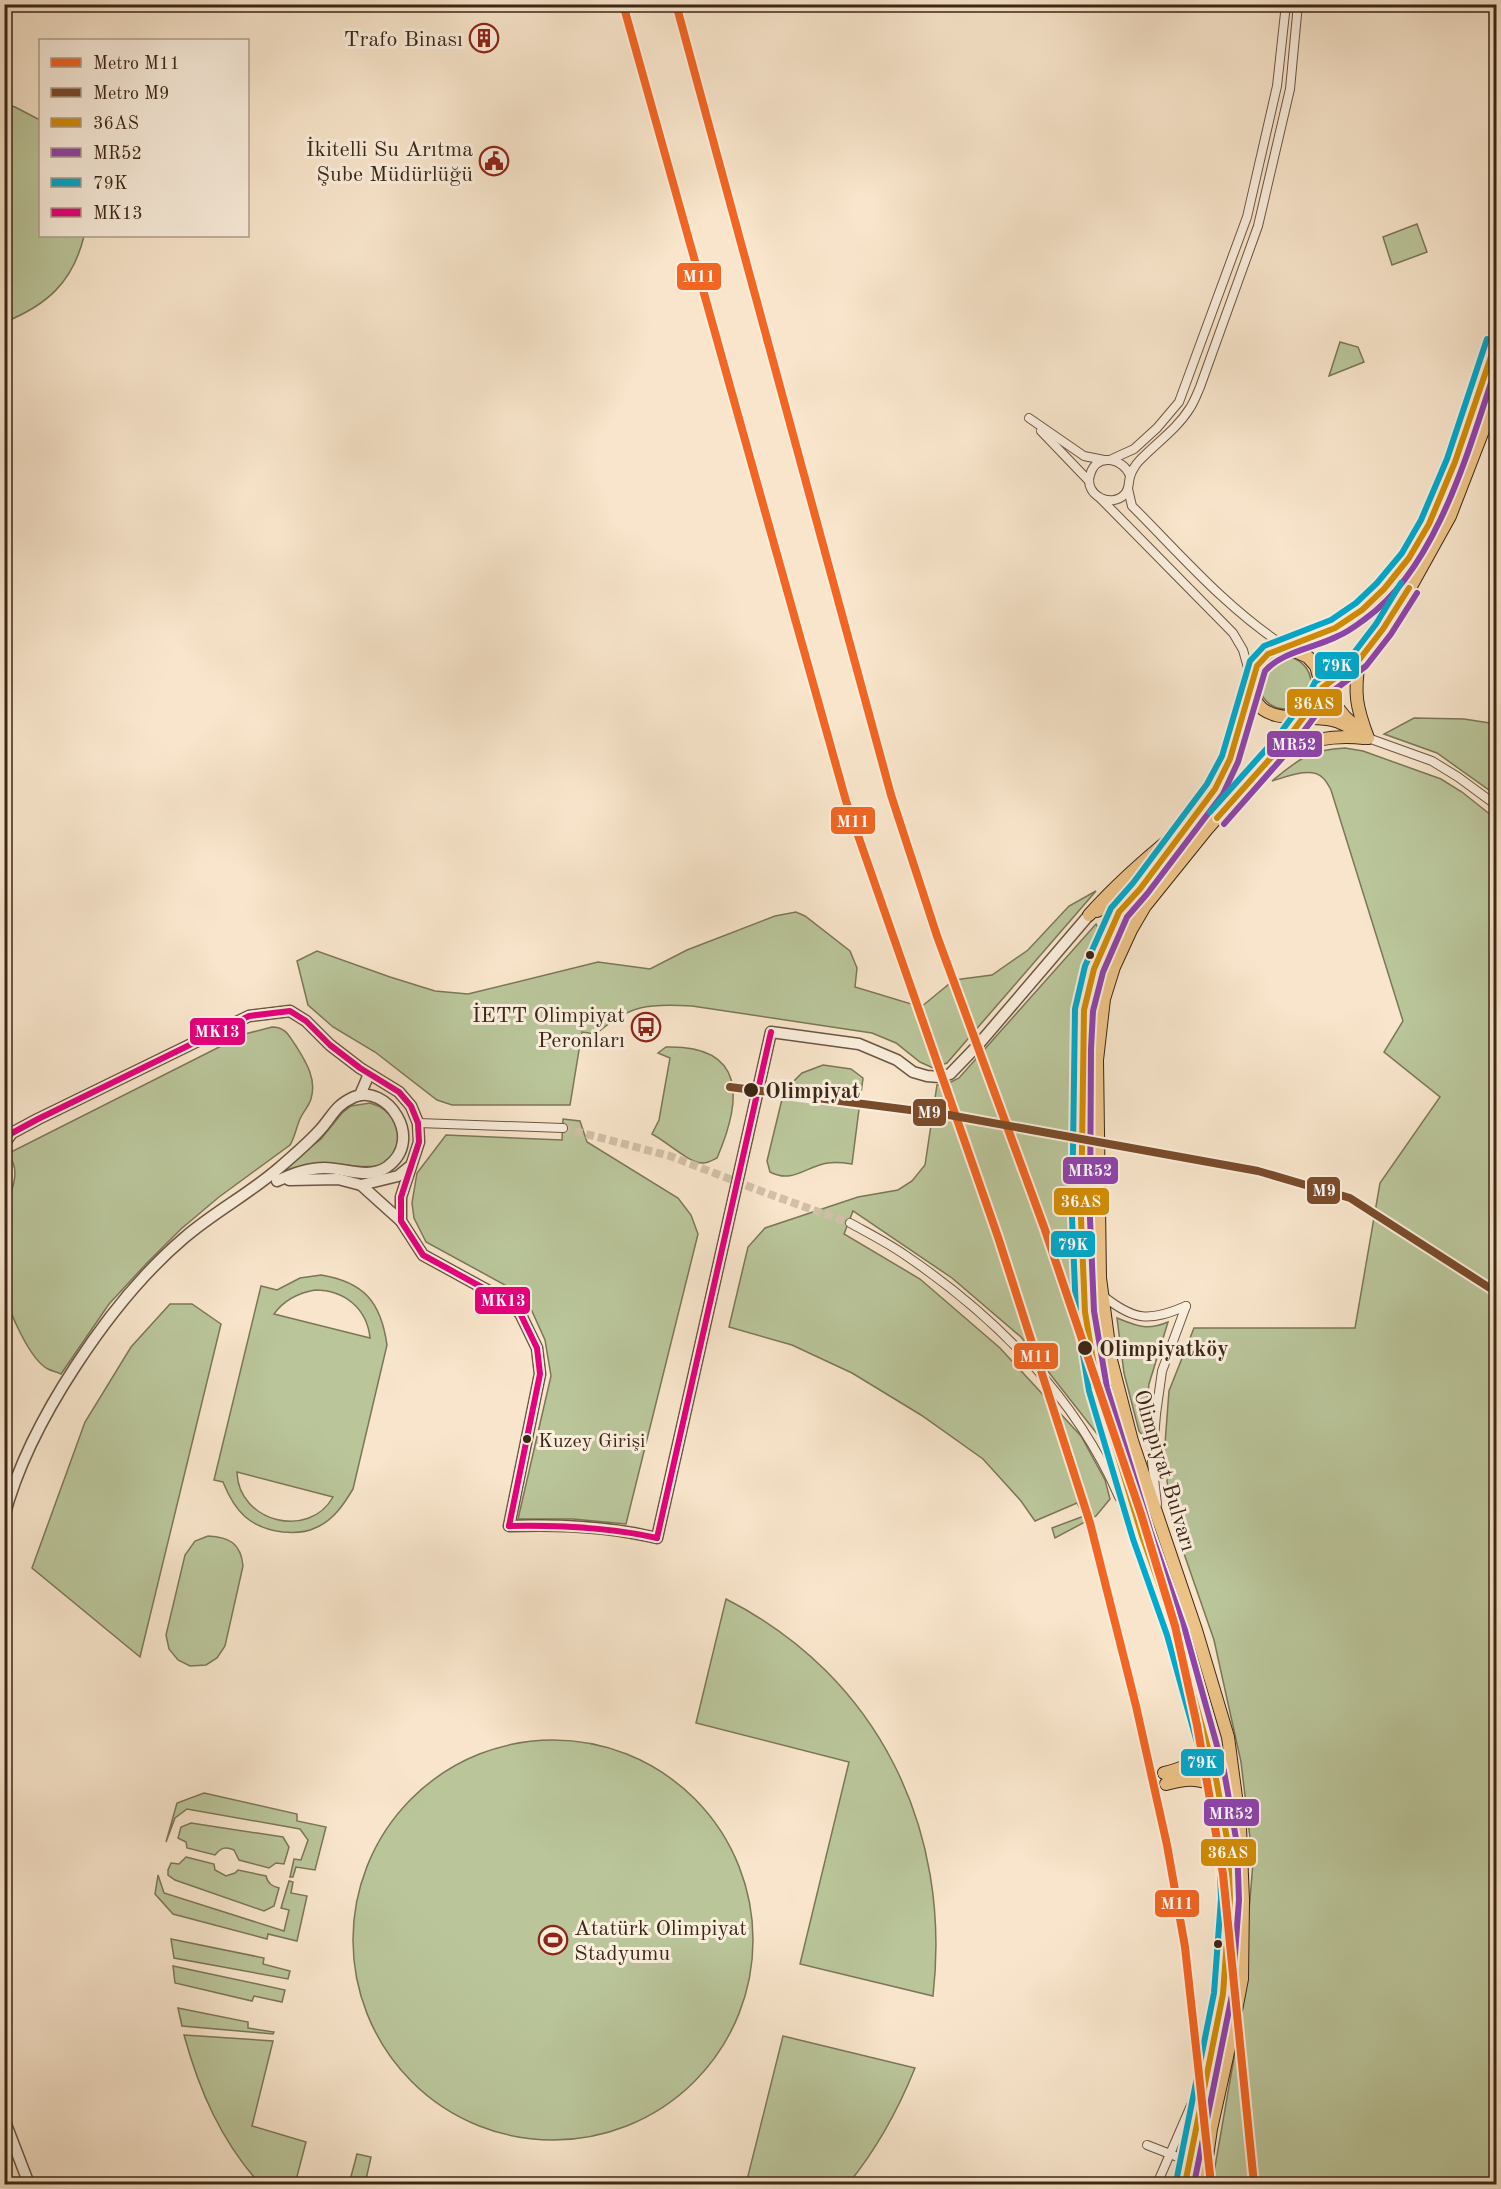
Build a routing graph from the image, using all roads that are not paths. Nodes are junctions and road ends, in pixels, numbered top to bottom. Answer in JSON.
{"nodes":[{"id":1,"x":1286,"y":4,"type":"edge"},
{"id":2,"x":1299,"y":4,"type":"edge"},
{"id":3,"x":1497,"y":342,"type":"edge"},
{"id":4,"x":1497,"y":397,"type":"edge"},
{"id":5,"x":1108,"y":460,"type":"junction"},
{"id":6,"x":1130,"y":476,"type":"junction"},
{"id":7,"x":1089,"y":482,"type":"junction"},
{"id":8,"x":1128,"y":489,"type":"junction"},
{"id":9,"x":1100,"y":498,"type":"junction"},
{"id":10,"x":1286,"y":647,"type":"junction"},
{"id":11,"x":1359,"y":660,"type":"junction"},
{"id":12,"x":1252,"y":683,"type":"junction"},
{"id":13,"x":1322,"y":688,"type":"junction"},
{"id":14,"x":1303,"y":716,"type":"junction"},
{"id":15,"x":1368,"y":738,"type":"junction"},
{"id":16,"x":1275,"y":753,"type":"junction"},
{"id":17,"x":1497,"y":805,"type":"edge"},
{"id":18,"x":1188,"y":825,"type":"junction"},
{"id":19,"x":1166,"y":878,"type":"junction"},
{"id":20,"x":1140,"y":889,"type":"junction"},
{"id":21,"x":1089,"y":915,"type":"junction"},
{"id":22,"x":1112,"y":927,"type":"junction"},
{"id":23,"x":369,"y":1074,"type":"junction"},
{"id":24,"x":360,"y":1095,"type":"junction"},
{"id":25,"x":418,"y":1123,"type":"junction"},
{"id":26,"x":563,"y":1128,"type":"tunnel mouth"},
{"id":27,"x":4,"y":1144,"type":"edge"},
{"id":28,"x":409,"y":1167,"type":"junction"},
{"id":29,"x":277,"y":1181,"type":"junction"},
{"id":30,"x":361,"y":1185,"type":"junction"},
{"id":31,"x":258,"y":1186,"type":"junction"},
{"id":32,"x":401,"y":1221,"type":"junction"},
{"id":33,"x":850,"y":1223,"type":"tunnel mouth"},
{"id":34,"x":1101,"y":1294,"type":"junction"},
{"id":35,"x":1119,"y":1497,"type":"dead end"},
{"id":36,"x":4,"y":1517,"type":"edge"},
{"id":37,"x":1160,"y":1528,"type":"junction"},
{"id":38,"x":1208,"y":1747,"type":"junction"},
{"id":39,"x":1217,"y":1785,"type":"junction"},
{"id":40,"x":1206,"y":2073,"type":"junction"},
{"id":41,"x":4,"y":2119,"type":"edge"},
{"id":42,"x":1147,"y":2145,"type":"dead end"},
{"id":43,"x":1170,"y":2155,"type":"junction"},
{"id":44,"x":1189,"y":2162,"type":"junction"},
{"id":45,"x":1206,"y":2168,"type":"junction"},
{"id":46,"x":29,"y":2184,"type":"edge"},
{"id":47,"x":1157,"y":2184,"type":"edge"},
{"id":48,"x":1185,"y":2184,"type":"edge"},
{"id":49,"x":1203,"y":2184,"type":"edge"}],
"edges":[{"from":1,"to":5,"type":"street"},
{"from":2,"to":6,"type":"street"},
{"from":3,"to":10,"type":"main road"},
{"from":4,"to":11,"type":"main road"},
{"from":5,"to":6,"type":"street"},
{"from":5,"to":7,"type":"street"},
{"from":5,"to":7,"type":"street"},
{"from":6,"to":8,"type":"street"},
{"from":7,"to":9,"type":"street"},
{"from":8,"to":9,"type":"street"},
{"from":8,"to":10,"type":"street"},
{"from":9,"to":12,"type":"street"},
{"from":10,"to":12,"type":"main road"},
{"from":10,"to":13,"type":"main road"},
{"from":11,"to":13,"type":"main road"},
{"from":11,"to":15,"type":"main road"},
{"from":12,"to":14,"type":"main road"},
{"from":12,"to":18,"type":"main road","name":"Olimpiyat Bulvarı"},
{"from":13,"to":14,"type":"main road"},
{"from":13,"to":15,"type":"main road"},
{"from":14,"to":15,"type":"main road"},
{"from":14,"to":16,"type":"main road","name":"Olimpiyat Bulvarı"},
{"from":15,"to":16,"type":"main road"},
{"from":15,"to":17,"type":"street"},
{"from":16,"to":19,"type":"main road","name":"Olimpiyat Bulvarı"},
{"from":18,"to":20,"type":"main road","name":"Olimpiyat Bulvarı"},
{"from":18,"to":21,"type":"main road"},
{"from":19,"to":20,"type":"main road"},
{"from":19,"to":34,"type":"main road","name":"Olimpiyat Bulvarı"},
{"from":20,"to":21,"type":"main road"},
{"from":20,"to":22,"type":"main road","name":"Olimpiyat Bulvarı"},
{"from":21,"to":22,"type":"main road"},
{"from":21,"to":32,"type":"street"},
{"from":22,"to":38,"type":"main road","name":"Olimpiyat Bulvarı"},
{"from":23,"to":24,"type":"street"},
{"from":23,"to":25,"type":"street"},
{"from":23,"to":27,"type":"street"},
{"from":24,"to":29,"type":"street"},
{"from":24,"to":31,"type":"street"},
{"from":25,"to":26,"type":"street"},
{"from":25,"to":28,"type":"street"},
{"from":28,"to":30,"type":"street"},
{"from":28,"to":32,"type":"street"},
{"from":29,"to":30,"type":"street"},
{"from":29,"to":31,"type":"street"},
{"from":30,"to":32,"type":"street"},
{"from":31,"to":36,"type":"street"},
{"from":33,"to":35,"type":"street"},
{"from":34,"to":37,"type":"main road","name":"Olimpiyat Bulvarı"},
{"from":34,"to":37,"type":"street"},
{"from":37,"to":45,"type":"main road","name":"Olimpiyat Bulvarı"},
{"from":38,"to":39,"type":"main road","name":"Olimpiyat Bulvarı"},
{"from":38,"to":39,"type":"main road"},
{"from":39,"to":40,"type":"main road","name":"Olimpiyat Bulvarı"},
{"from":40,"to":43,"type":"street"},
{"from":40,"to":44,"type":"main road","name":"Olimpiyat Bulvarı"},
{"from":41,"to":46,"type":"street"},
{"from":42,"to":43,"type":"street"},
{"from":43,"to":44,"type":"street"},
{"from":43,"to":47,"type":"street"},
{"from":44,"to":45,"type":"street"},
{"from":44,"to":48,"type":"main road","name":"Olimpiyat Bulvarı"},
{"from":45,"to":49,"type":"main road","name":"Olimpiyat Bulvarı"}]}
